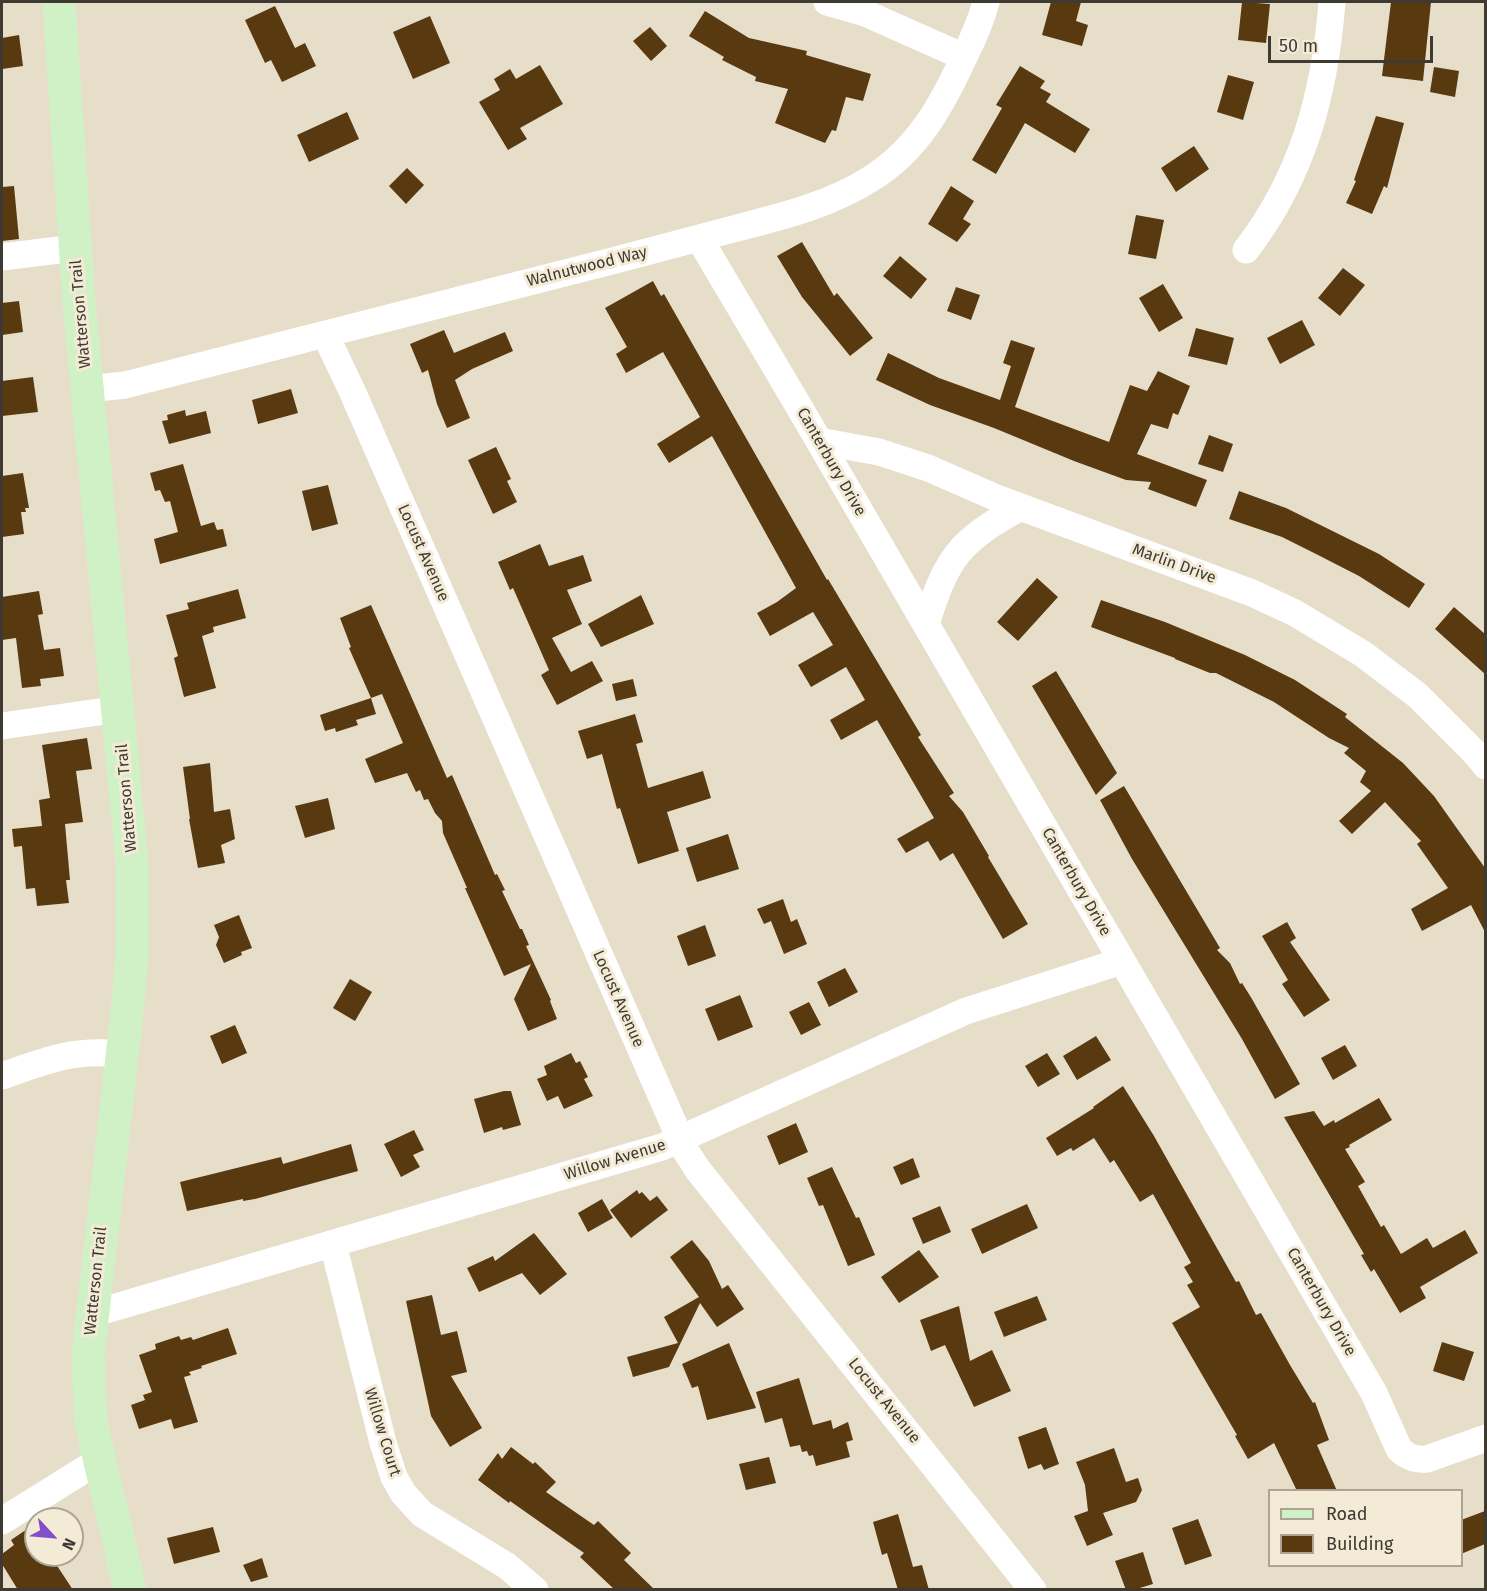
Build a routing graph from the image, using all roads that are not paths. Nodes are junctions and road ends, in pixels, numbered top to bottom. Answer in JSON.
{"nodes":[{"id":1,"x":59,"y":2,"type":"edge"},
{"id":2,"x":827,"y":2,"type":"edge"},
{"id":3,"x":985,"y":2,"type":"edge"},
{"id":4,"x":1332,"y":2,"type":"edge"},
{"id":5,"x":964,"y":57,"type":"junction"},
{"id":6,"x":699,"y":238,"type":"junction"},
{"id":7,"x":75,"y":248,"type":"junction"},
{"id":8,"x":1246,"y":250,"type":"dead end"},
{"id":9,"x":2,"y":257,"type":"edge"},
{"id":10,"x":325,"y":334,"type":"junction"},
{"id":11,"x":88,"y":389,"type":"junction"},
{"id":12,"x":819,"y":441,"type":"junction"},
{"id":13,"x":1021,"y":507,"type":"junction"},
{"id":14,"x":926,"y":624,"type":"junction"},
{"id":15,"x":119,"y":709,"type":"junction"},
{"id":16,"x":2,"y":726,"type":"edge"},
{"id":17,"x":1485,"y":766,"type":"edge"},
{"id":18,"x":1122,"y":961,"type":"junction"},
{"id":19,"x":122,"y":1054,"type":"junction"},
{"id":20,"x":2,"y":1076,"type":"edge"},
{"id":21,"x":680,"y":1140,"type":"junction"},
{"id":22,"x":333,"y":1244,"type":"junction"},
{"id":23,"x":92,"y":1314,"type":"junction"},
{"id":24,"x":1485,"y":1438,"type":"edge"},
{"id":25,"x":98,"y":1461,"type":"junction"},
{"id":26,"x":2,"y":1521,"type":"edge"},
{"id":27,"x":130,"y":1590,"type":"edge"},
{"id":28,"x":535,"y":1590,"type":"edge"},
{"id":29,"x":1033,"y":1590,"type":"edge"}],
"edges":[{"from":1,"to":7,"type":"main road","name":"Watterson Trail"},
{"from":2,"to":5,"type":"street"},
{"from":3,"to":5,"type":"street","name":"Walnutwood Way"},
{"from":4,"to":8,"type":"street"},
{"from":5,"to":6,"type":"street","name":"Walnutwood Way"},
{"from":6,"to":10,"type":"street","name":"Walnutwood Way"},
{"from":6,"to":12,"type":"street","name":"Canterbury Drive"},
{"from":7,"to":9,"type":"street"},
{"from":7,"to":11,"type":"main road","name":"Watterson Trail"},
{"from":10,"to":11,"type":"street","name":"Walnutwood Way"},
{"from":10,"to":21,"type":"street","name":"Locust Avenue"},
{"from":11,"to":15,"type":"main road","name":"Watterson Trail"},
{"from":12,"to":13,"type":"street","name":"Marlin Drive"},
{"from":12,"to":14,"type":"street","name":"Canterbury Drive"},
{"from":13,"to":14,"type":"street"},
{"from":13,"to":17,"type":"street","name":"Marlin Drive"},
{"from":14,"to":18,"type":"street","name":"Canterbury Drive"},
{"from":15,"to":16,"type":"street"},
{"from":15,"to":19,"type":"main road","name":"Watterson Trail"},
{"from":18,"to":21,"type":"street","name":"Willow Avenue"},
{"from":18,"to":24,"type":"street","name":"Canterbury Drive"},
{"from":19,"to":20,"type":"street"},
{"from":19,"to":23,"type":"main road","name":"Watterson Trail"},
{"from":21,"to":22,"type":"street","name":"Willow Avenue"},
{"from":21,"to":29,"type":"street","name":"Locust Avenue"},
{"from":22,"to":23,"type":"street","name":"Willow Avenue"},
{"from":22,"to":28,"type":"street","name":"Willow Court"},
{"from":23,"to":25,"type":"main road","name":"Watterson Trail"},
{"from":25,"to":26,"type":"street"},
{"from":25,"to":27,"type":"main road","name":"Watterson Trail"}]}
